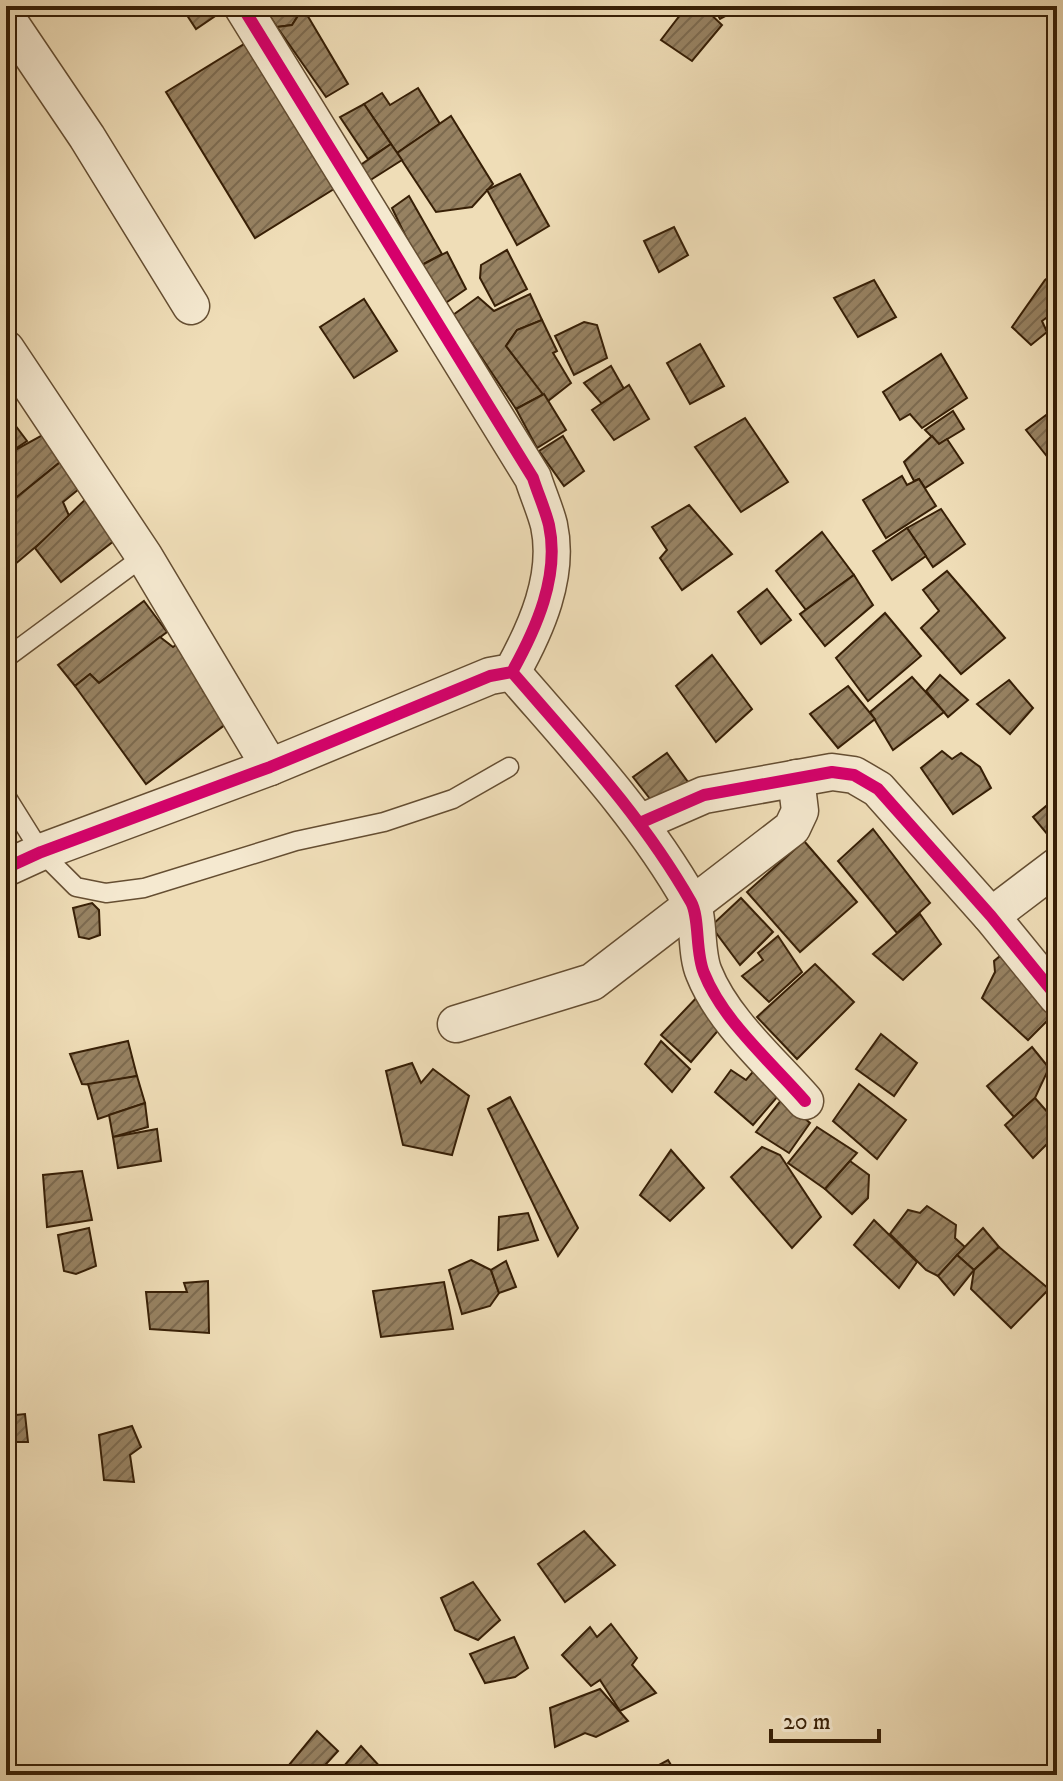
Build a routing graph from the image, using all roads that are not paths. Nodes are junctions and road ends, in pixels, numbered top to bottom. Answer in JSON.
{"nodes":[{"id":1,"x":242,"y":6,"type":"edge"},
{"id":2,"x":6,"y":17,"type":"edge"},
{"id":3,"x":191,"y":306,"type":"dead end"},
{"id":4,"x":6,"y":349,"type":"edge"},
{"id":5,"x":144,"y":556,"type":"junction"},
{"id":6,"x":6,"y":658,"type":"edge"},
{"id":7,"x":512,"y":672,"type":"junction"},
{"id":8,"x":270,"y":767,"type":"junction"},
{"id":9,"x":509,"y":767,"type":"dead end"},
{"id":10,"x":796,"y":778,"type":"junction"},
{"id":11,"x":6,"y":796,"type":"edge"},
{"id":12,"x":642,"y":822,"type":"junction"},
{"id":13,"x":41,"y":852,"type":"junction"},
{"id":14,"x":1057,"y":866,"type":"edge"},
{"id":15,"x":6,"y":868,"type":"edge"},
{"id":16,"x":693,"y":906,"type":"junction"},
{"id":17,"x":991,"y":916,"type":"junction"},
{"id":18,"x":1057,"y":997,"type":"edge"},
{"id":19,"x":456,"y":1024,"type":"dead end"},
{"id":20,"x":805,"y":1101,"type":"dead end"}],
"edges":[{"from":1,"to":7,"type":"street"},
{"from":2,"to":3,"type":"street"},
{"from":4,"to":5,"type":"street"},
{"from":5,"to":6,"type":"lane"},
{"from":5,"to":8,"type":"street"},
{"from":7,"to":8,"type":"street"},
{"from":7,"to":12,"type":"street"},
{"from":8,"to":13,"type":"street"},
{"from":9,"to":13,"type":"lane"},
{"from":10,"to":12,"type":"street"},
{"from":10,"to":16,"type":"street"},
{"from":10,"to":17,"type":"street"},
{"from":11,"to":13,"type":"lane"},
{"from":12,"to":16,"type":"street"},
{"from":13,"to":15,"type":"street"},
{"from":14,"to":17,"type":"street"},
{"from":16,"to":19,"type":"street"},
{"from":16,"to":20,"type":"street"},
{"from":17,"to":18,"type":"street"}]}
